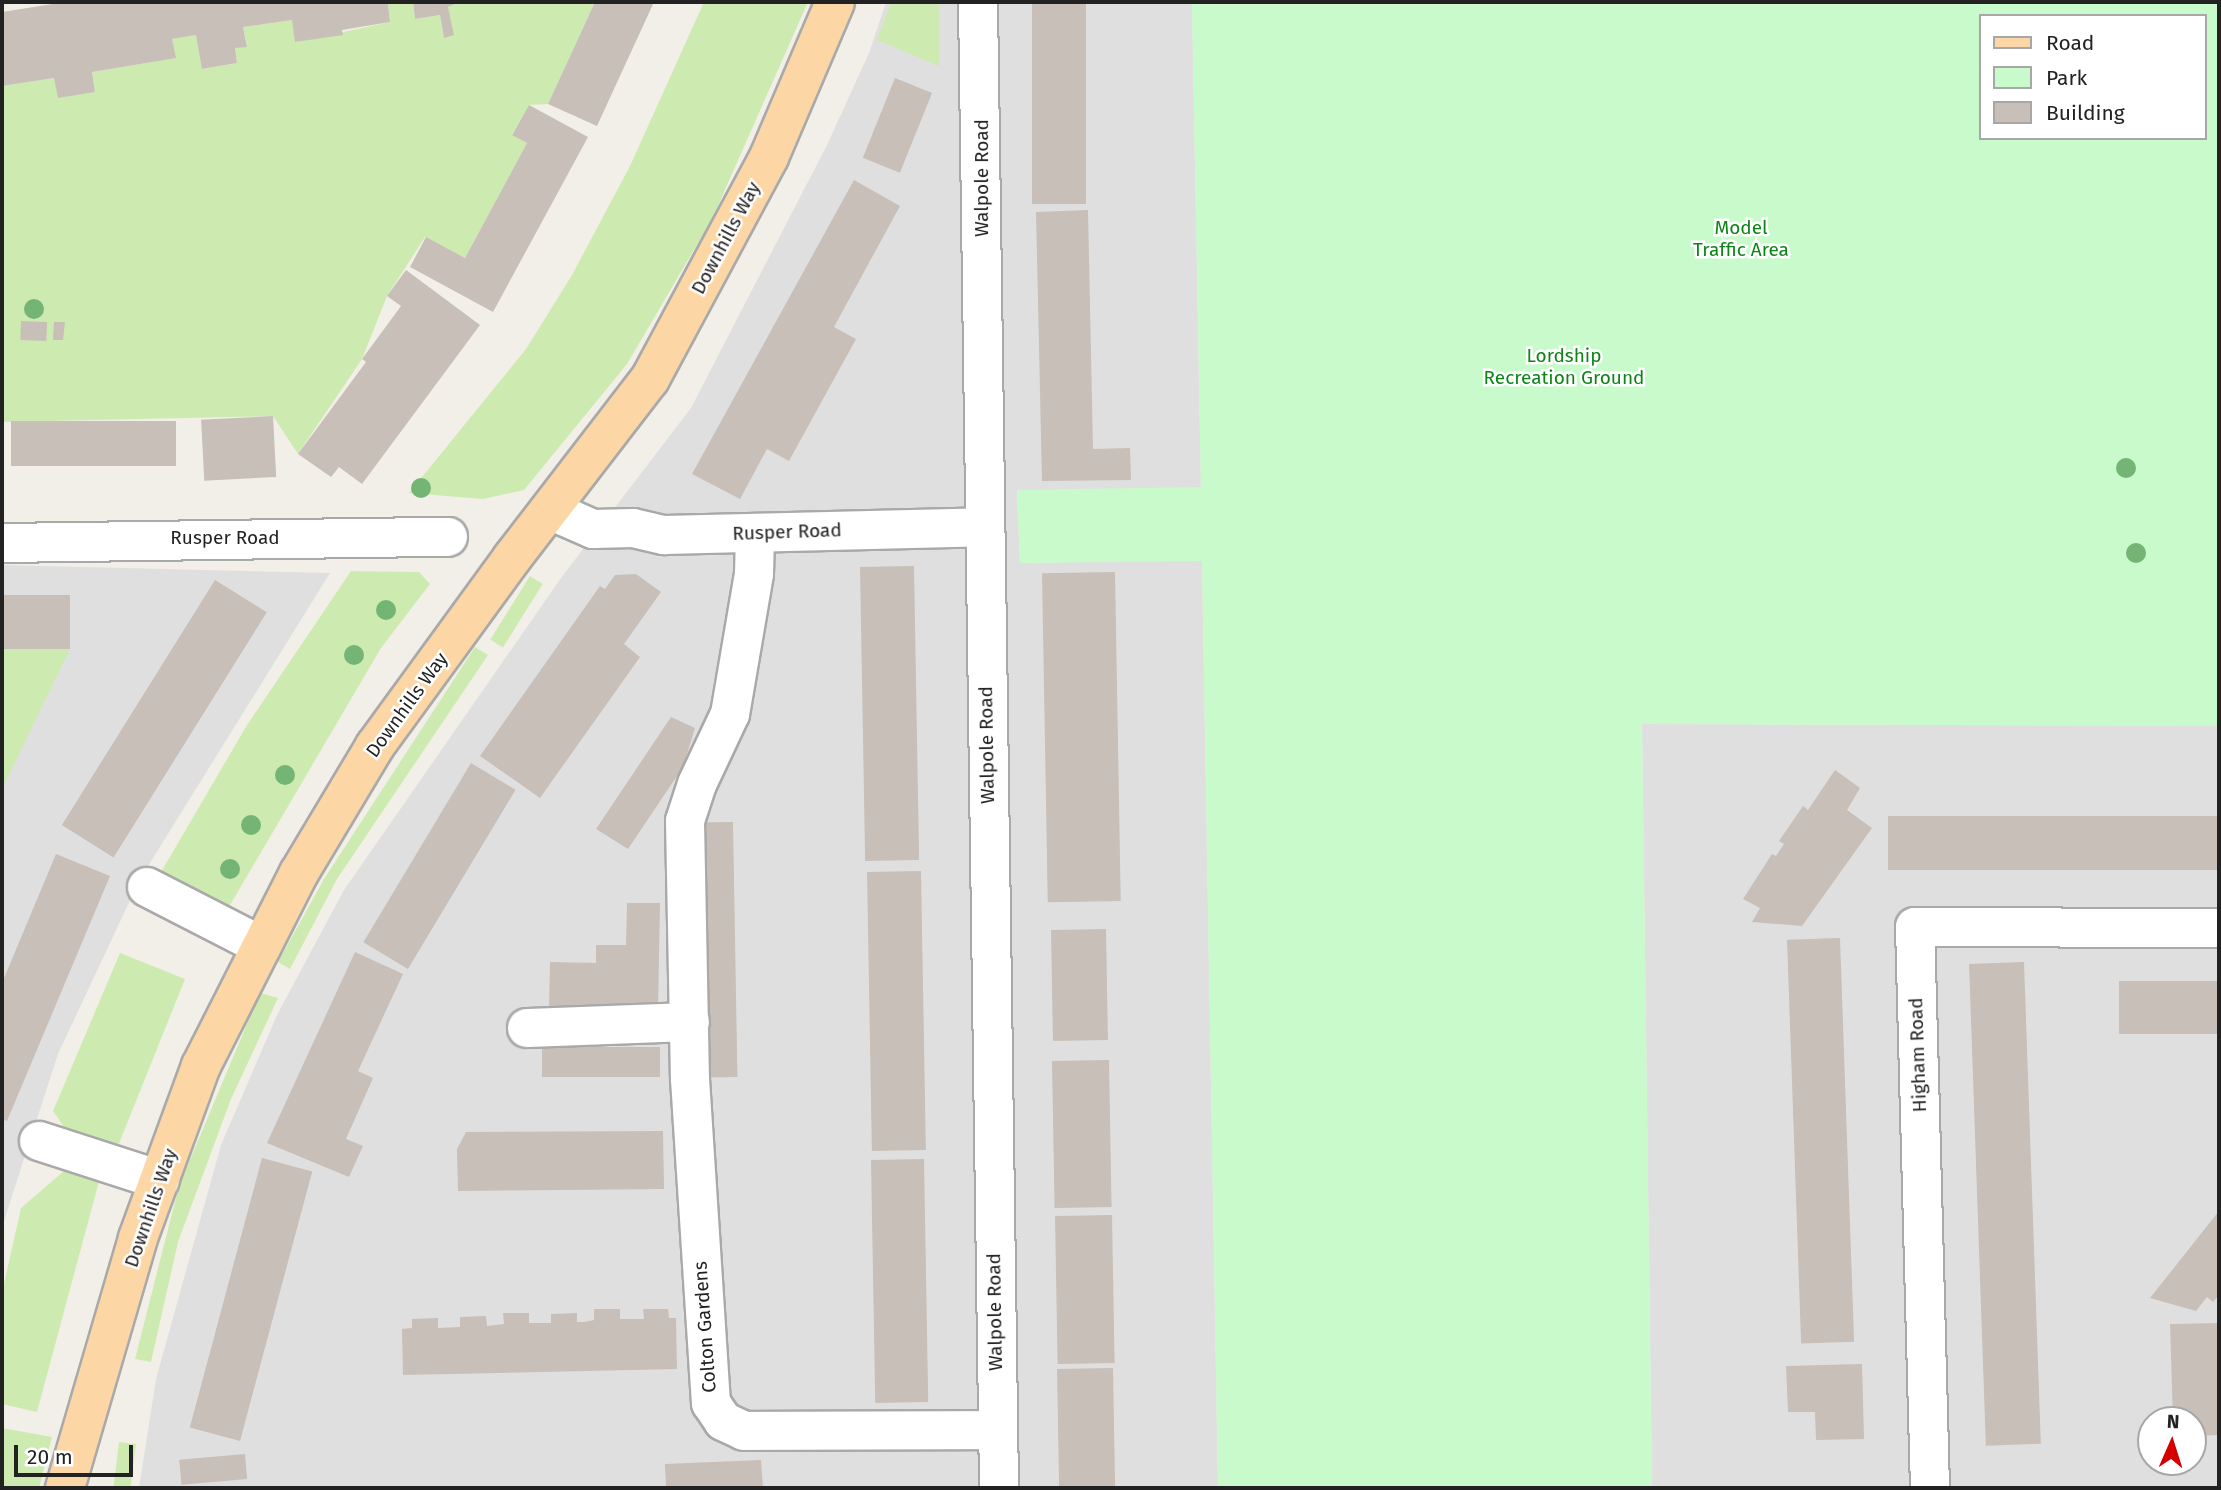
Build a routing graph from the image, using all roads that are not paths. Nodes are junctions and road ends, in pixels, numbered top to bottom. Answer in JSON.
{"nodes":[{"id":1,"x":835,"y":2,"type":"edge"},
{"id":2,"x":978,"y":2,"type":"edge"},
{"id":3,"x":552,"y":511,"type":"junction"},
{"id":4,"x":984,"y":527,"type":"junction"},
{"id":5,"x":755,"y":534,"type":"junction"},
{"id":6,"x":449,"y":537,"type":"dead end"},
{"id":7,"x":2,"y":543,"type":"edge"},
{"id":8,"x":147,"y":887,"type":"dead end"},
{"id":9,"x":2219,"y":928,"type":"edge"},
{"id":10,"x":262,"y":946,"type":"junction"},
{"id":11,"x":690,"y":1022,"type":"junction"},
{"id":12,"x":527,"y":1028,"type":"dead end"},
{"id":13,"x":38,"y":1140,"type":"dead end"},
{"id":14,"x":160,"y":1180,"type":"junction"},
{"id":15,"x":997,"y":1430,"type":"junction"},
{"id":16,"x":74,"y":1478,"type":"edge"},
{"id":17,"x":999,"y":1488,"type":"edge"},
{"id":18,"x":1930,"y":1488,"type":"edge"}],
"edges":[{"from":1,"to":3,"type":"main road","name":"Downhills Way"},
{"from":2,"to":4,"type":"street","name":"Walpole Road"},
{"from":3,"to":5,"type":"street","name":"Rusper Road"},
{"from":3,"to":10,"type":"main road","name":"Downhills Way"},
{"from":4,"to":5,"type":"street","name":"Rusper Road"},
{"from":4,"to":15,"type":"street","name":"Walpole Road"},
{"from":5,"to":11,"type":"street","name":"Colton Gardens"},
{"from":6,"to":7,"type":"street","name":"Rusper Road"},
{"from":8,"to":10,"type":"street"},
{"from":9,"to":18,"type":"street","name":"Higham Road"},
{"from":10,"to":14,"type":"main road","name":"Downhills Way"},
{"from":11,"to":12,"type":"street"},
{"from":11,"to":15,"type":"street","name":"Colton Gardens"},
{"from":13,"to":14,"type":"street"},
{"from":14,"to":16,"type":"main road","name":"Downhills Way"},
{"from":15,"to":17,"type":"street","name":"Walpole Road"}]}
